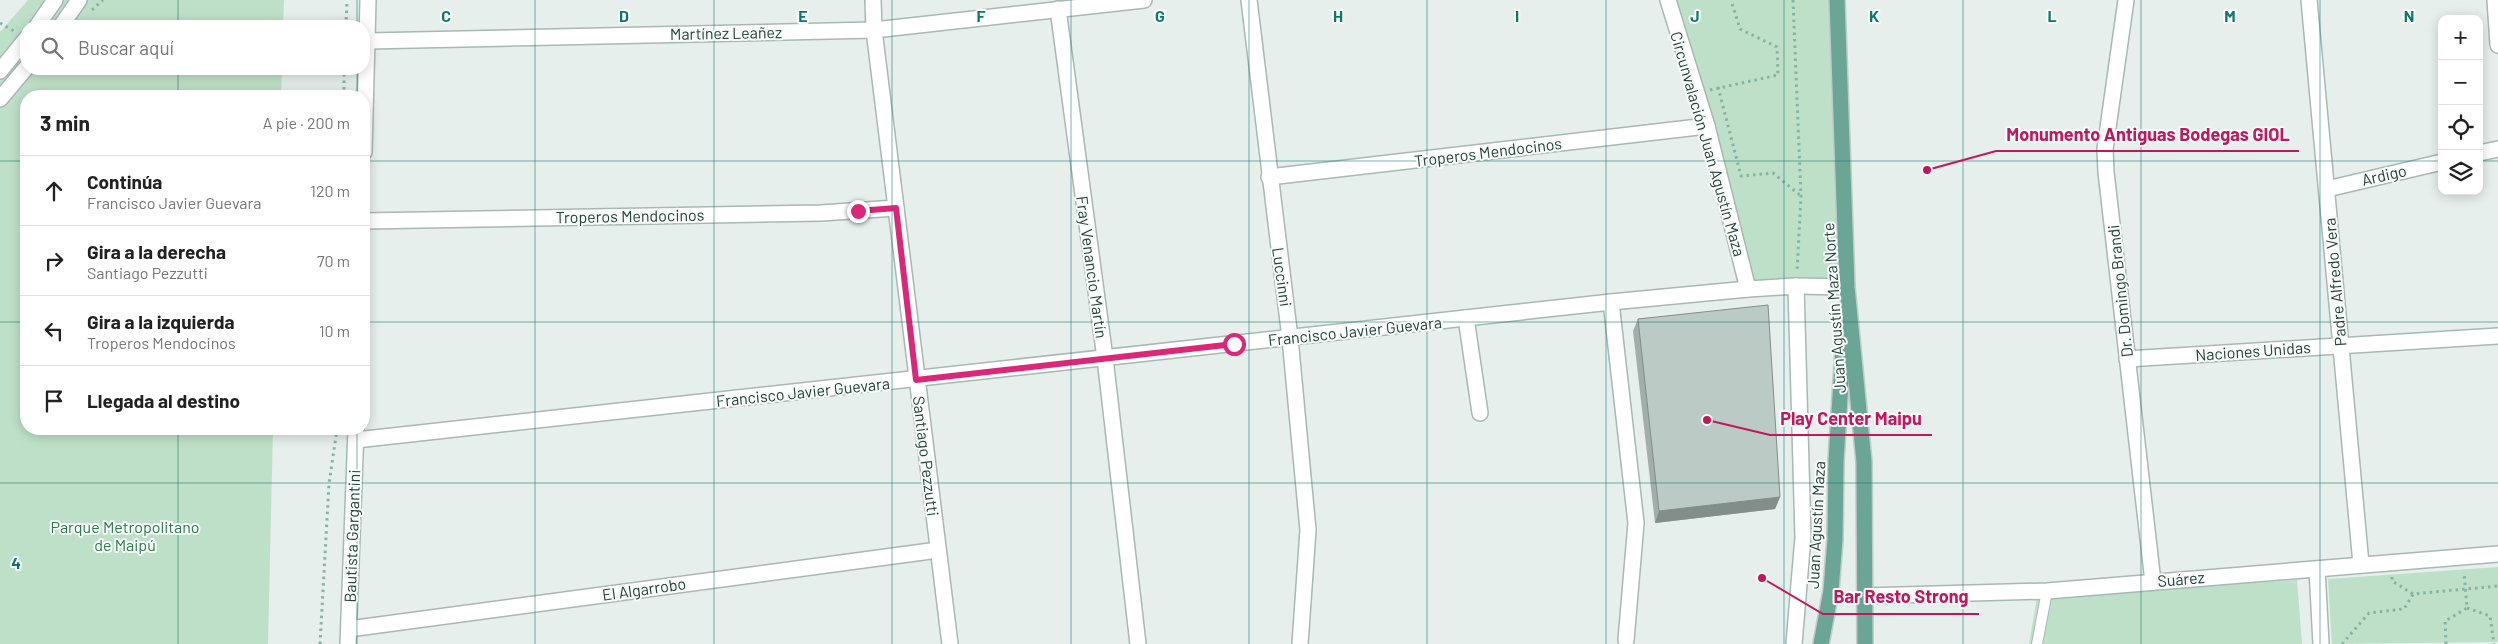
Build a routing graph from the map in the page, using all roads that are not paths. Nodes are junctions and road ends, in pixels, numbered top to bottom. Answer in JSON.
{"nodes":[{"id":1,"x":55,"y":0,"type":"edge"},
{"id":2,"x":78,"y":0,"type":"edge"},
{"id":3,"x":368,"y":0,"type":"edge"},
{"id":4,"x":873,"y":0,"type":"edge"},
{"id":5,"x":1144,"y":0,"type":"edge"},
{"id":6,"x":1249,"y":0,"type":"edge"},
{"id":7,"x":1668,"y":0,"type":"edge"},
{"id":8,"x":1837,"y":0,"type":"edge"},
{"id":9,"x":2126,"y":0,"type":"edge"},
{"id":10,"x":2309,"y":0,"type":"edge"},
{"id":11,"x":2495,"y":0,"type":"edge"},
{"id":12,"x":1058,"y":9,"type":"junction"},
{"id":13,"x":41,"y":20,"type":"edge"},
{"id":14,"x":65,"y":20,"type":"edge"},
{"id":15,"x":368,"y":20,"type":"edge"},
{"id":16,"x":2498,"y":22,"type":"edge"},
{"id":17,"x":874,"y":30,"type":"junction"},
{"id":18,"x":370,"y":41,"type":"edge"},
{"id":19,"x":2498,"y":45,"type":"edge"},
{"id":20,"x":20,"y":46,"type":"edge"},
{"id":21,"x":0,"y":71,"type":"edge"},
{"id":22,"x":20,"y":75,"type":"edge"},
{"id":23,"x":366,"y":75,"type":"edge"},
{"id":24,"x":366,"y":90,"type":"edge"},
{"id":25,"x":0,"y":99,"type":"edge"},
{"id":26,"x":1706,"y":126,"type":"junction"},
{"id":27,"x":2498,"y":149,"type":"edge"},
{"id":28,"x":2483,"y":152,"type":"edge"},
{"id":29,"x":2438,"y":163,"type":"edge"},
{"id":30,"x":1269,"y":177,"type":"junction"},
{"id":31,"x":2327,"y":189,"type":"junction"},
{"id":32,"x":896,"y":208,"type":"junction"},
{"id":33,"x":370,"y":221,"type":"edge"},
{"id":34,"x":1796,"y":286,"type":"junction"},
{"id":35,"x":1847,"y":287,"type":"junction"},
{"id":36,"x":1748,"y":289,"type":"junction"},
{"id":37,"x":1611,"y":302,"type":"junction"},
{"id":38,"x":1466,"y":318,"type":"junction"},
{"id":39,"x":2498,"y":336,"type":"edge"},
{"id":40,"x":1290,"y":338,"type":"junction"},
{"id":41,"x":2341,"y":346,"type":"junction"},
{"id":42,"x":1105,"y":358,"type":"junction"},
{"id":43,"x":2127,"y":359,"type":"junction"},
{"id":44,"x":916,"y":380,"type":"junction"},
{"id":45,"x":1480,"y":413,"type":"dead end"},
{"id":46,"x":370,"y":433,"type":"edge"},
{"id":47,"x":356,"y":435,"type":"edge"},
{"id":48,"x":938,"y":550,"type":"junction"},
{"id":49,"x":2498,"y":554,"type":"edge"},
{"id":50,"x":2361,"y":564,"type":"junction"},
{"id":51,"x":2316,"y":569,"type":"junction"},
{"id":52,"x":2153,"y":582,"type":"junction"},
{"id":53,"x":2047,"y":591,"type":"junction"},
{"id":54,"x":1864,"y":596,"type":"junction"},
{"id":55,"x":348,"y":636,"type":"edge"},
{"id":56,"x":1626,"y":640,"type":"dead end"},
{"id":57,"x":950,"y":644,"type":"edge"},
{"id":58,"x":1138,"y":644,"type":"edge"},
{"id":59,"x":1300,"y":644,"type":"edge"},
{"id":60,"x":1794,"y":644,"type":"edge"},
{"id":61,"x":1821,"y":644,"type":"edge"},
{"id":62,"x":1866,"y":644,"type":"edge"},
{"id":63,"x":2037,"y":644,"type":"edge"},
{"id":64,"x":2322,"y":644,"type":"edge"}],
"edges":[{"from":1,"to":13,"type":"street"},
{"from":2,"to":14,"type":"street"},
{"from":3,"to":15,"type":"street"},
{"from":4,"to":17,"type":"street","name":"Santiago Pezzutti"},
{"from":5,"to":12,"type":"street","name":"Martínez Leañez"},
{"from":6,"to":30,"type":"street","name":"Luccinni"},
{"from":7,"to":26,"type":"street","name":"Circunvalación Juan Agustín Maza"},
{"from":8,"to":35,"type":"main road","name":"Juan Agustín Maza Norte"},
{"from":9,"to":43,"type":"street","name":"Dr. Domingo Brandi"},
{"from":10,"to":31,"type":"street","name":"Padre Alfredo Vera"},
{"from":11,"to":16,"type":"street"},
{"from":12,"to":17,"type":"street","name":"Martínez Leañez"},
{"from":12,"to":42,"type":"street","name":"Fray Venancio Martín"},
{"from":16,"to":19,"type":"street"},
{"from":17,"to":18,"type":"street","name":"Martínez Leañez"},
{"from":17,"to":32,"type":"street","name":"Santiago Pezzutti"},
{"from":20,"to":21,"type":"street"},
{"from":22,"to":25,"type":"street"},
{"from":23,"to":24,"type":"street"},
{"from":26,"to":30,"type":"street","name":"Troperos Mendocinos"},
{"from":26,"to":36,"type":"street","name":"Circunvalación Juan Agustín Maza"},
{"from":27,"to":28,"type":"street"},
{"from":29,"to":31,"type":"street","name":"Ardigo"},
{"from":30,"to":40,"type":"street","name":"Luccinni"},
{"from":31,"to":41,"type":"street","name":"Padre Alfredo Vera"},
{"from":32,"to":33,"type":"street","name":"Troperos Mendocinos"},
{"from":32,"to":44,"type":"street","name":"Santiago Pezzutti"},
{"from":34,"to":35,"type":"street","name":"Francisco Javier Guevara"},
{"from":34,"to":36,"type":"street","name":"Francisco Javier Guevara"},
{"from":34,"to":60,"type":"street"},
{"from":35,"to":54,"type":"main road","name":"Juan Agustín Maza Norte"},
{"from":35,"to":61,"type":"main road","name":"Juan Agustín Maza"},
{"from":36,"to":37,"type":"street","name":"Francisco Javier Guevara"},
{"from":37,"to":38,"type":"street","name":"Francisco Javier Guevara"},
{"from":37,"to":56,"type":"street"},
{"from":38,"to":40,"type":"street","name":"Francisco Javier Guevara"},
{"from":38,"to":45,"type":"street"},
{"from":39,"to":41,"type":"street","name":"Naciones Unidas"},
{"from":40,"to":42,"type":"street","name":"Francisco Javier Guevara"},
{"from":40,"to":59,"type":"street","name":"Luccinni"},
{"from":41,"to":43,"type":"street","name":"Naciones Unidas"},
{"from":41,"to":50,"type":"street","name":"Padre Alfredo Vera"},
{"from":42,"to":44,"type":"street","name":"Francisco Javier Guevara"},
{"from":42,"to":58,"type":"street","name":"Fray Venancio Martín"},
{"from":43,"to":52,"type":"street","name":"Dr. Domingo Brandi"},
{"from":44,"to":46,"type":"street","name":"Francisco Javier Guevara"},
{"from":44,"to":48,"type":"street","name":"Santiago Pezzutti"},
{"from":47,"to":55,"type":"street","name":"Bautista Gargantini"},
{"from":48,"to":55,"type":"street","name":"El Algarrobo"},
{"from":48,"to":57,"type":"street","name":"Santiago Pezzutti"},
{"from":49,"to":50,"type":"street","name":"Suárez"},
{"from":50,"to":51,"type":"street","name":"Suárez"},
{"from":51,"to":52,"type":"street","name":"Suárez"},
{"from":51,"to":64,"type":"street"},
{"from":52,"to":53,"type":"street","name":"Suárez"},
{"from":53,"to":54,"type":"street","name":"Suárez"},
{"from":53,"to":63,"type":"lane"},
{"from":54,"to":62,"type":"main road","name":"Juan Agustín Maza Norte"}]}
